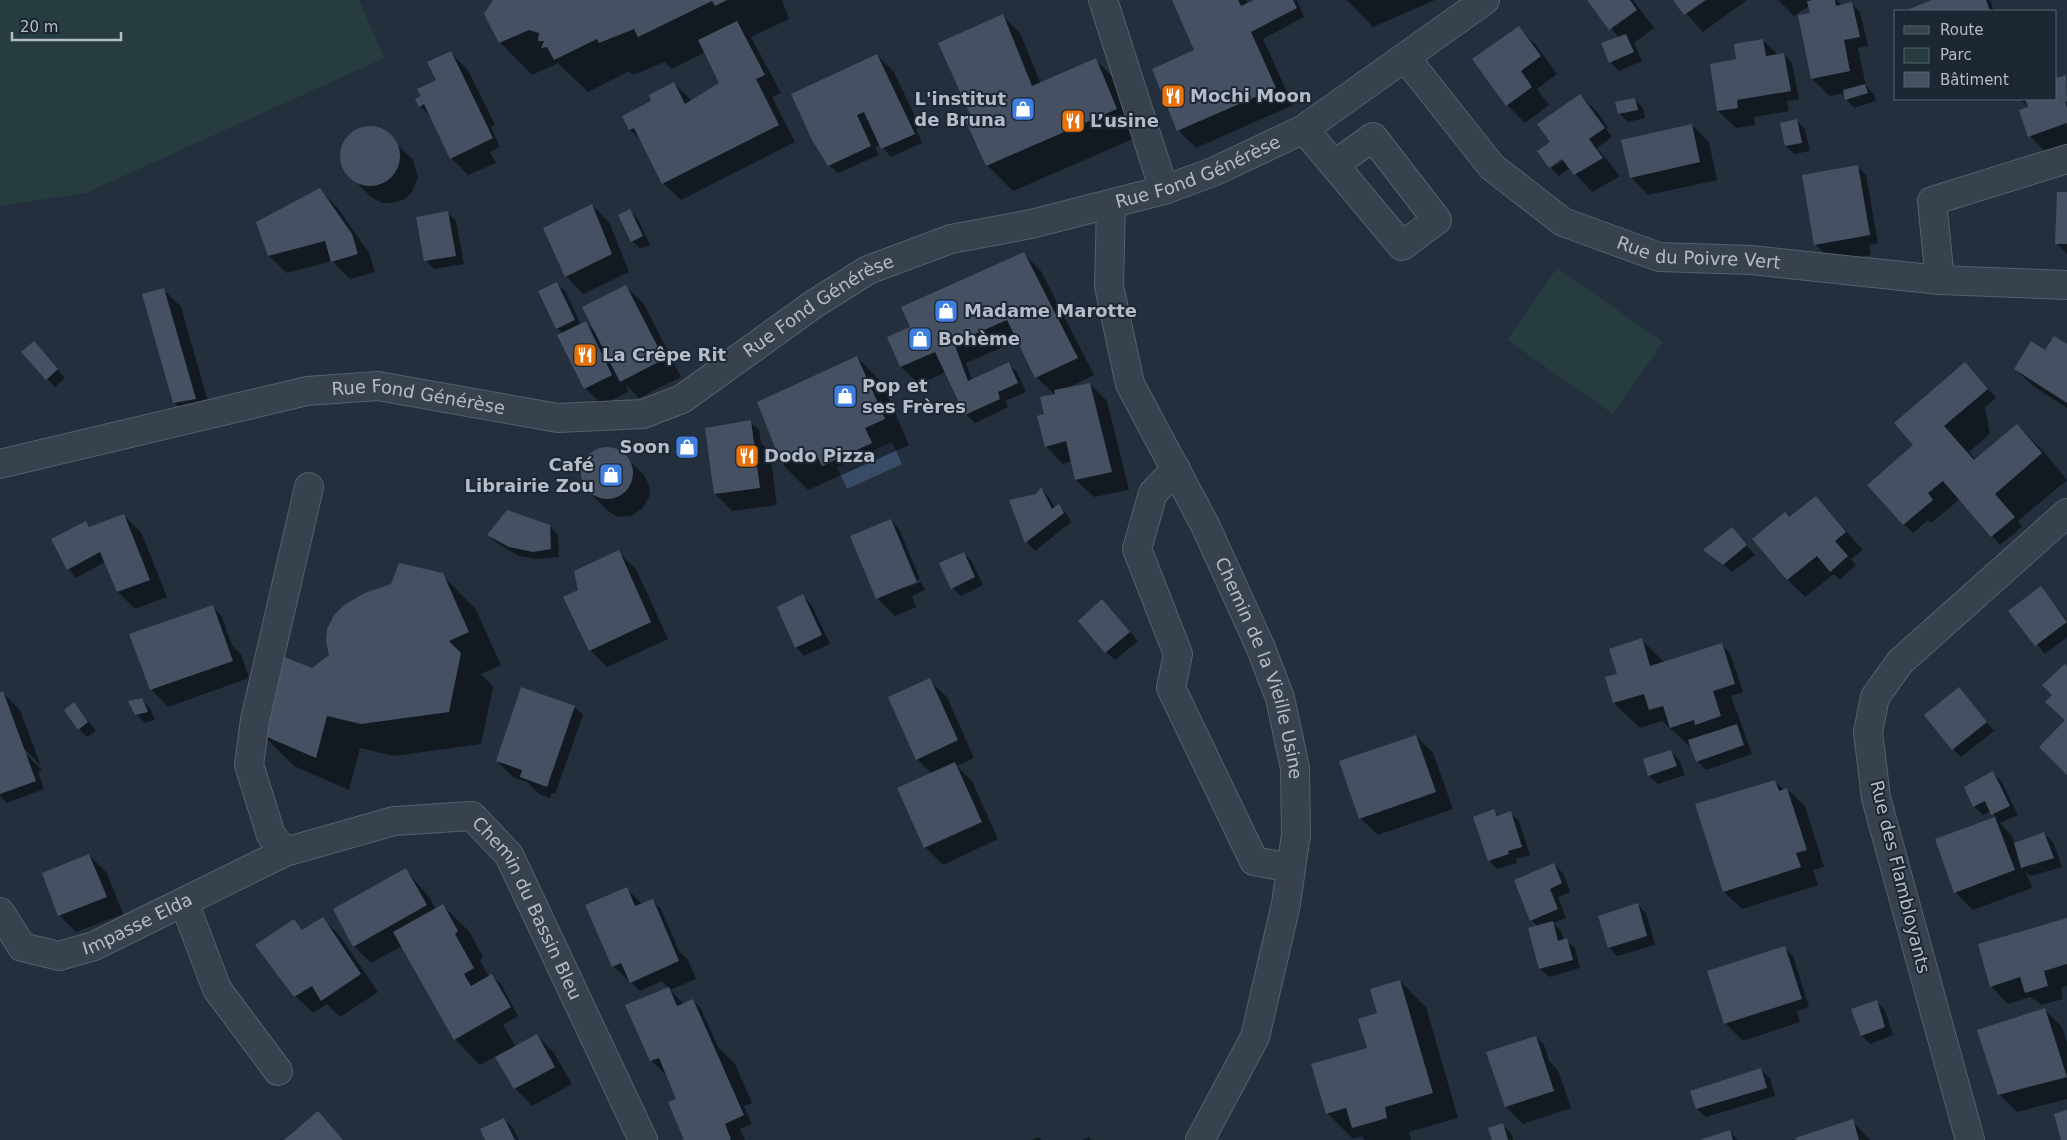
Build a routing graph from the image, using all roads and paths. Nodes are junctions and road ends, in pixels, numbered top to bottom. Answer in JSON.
{"nodes":[{"id":1,"x":1103,"y":0,"type":"edge"},
{"id":2,"x":1485,"y":0,"type":"edge"},
{"id":3,"x":1406,"y":57,"type":"junction"},
{"id":4,"x":1304,"y":129,"type":"junction"},
{"id":5,"x":2067,"y":159,"type":"edge"},
{"id":6,"x":1334,"y":165,"type":"dead end"},
{"id":7,"x":1164,"y":190,"type":"junction"},
{"id":8,"x":1111,"y":205,"type":"junction"},
{"id":9,"x":1940,"y":280,"type":"junction"},
{"id":10,"x":2067,"y":284,"type":"edge"},
{"id":11,"x":0,"y":464,"type":"edge"},
{"id":12,"x":1176,"y":470,"type":"junction"},
{"id":13,"x":309,"y":487,"type":"dead end"},
{"id":14,"x":2067,"y":513,"type":"edge"},
{"id":15,"x":285,"y":852,"type":"junction"},
{"id":16,"x":1291,"y":868,"type":"junction"},
{"id":17,"x":184,"y":902,"type":"junction"},
{"id":18,"x":0,"y":912,"type":"edge"},
{"id":19,"x":278,"y":1071,"type":"dead end"},
{"id":20,"x":643,"y":1140,"type":"edge"},
{"id":21,"x":1200,"y":1140,"type":"edge"},
{"id":22,"x":1970,"y":1140,"type":"edge"}],
"edges":[{"from":1,"to":7,"type":"street"},
{"from":2,"to":3,"type":"street","name":"Rue Fond Générèse"},
{"from":3,"to":4,"type":"street","name":"Rue Fond Générèse"},
{"from":3,"to":9,"type":"street","name":"Rue du Poivre Vert"},
{"from":4,"to":6,"type":"street"},
{"from":4,"to":7,"type":"street","name":"Rue Fond Générèse"},
{"from":5,"to":9,"type":"street"},
{"from":7,"to":8,"type":"street","name":"Rue Fond Générèse"},
{"from":8,"to":11,"type":"street","name":"Rue Fond Générèse"},
{"from":8,"to":12,"type":"street","name":"Chemin de la Vieille Usine"},
{"from":9,"to":10,"type":"street","name":"Rue du Poivre Vert"},
{"from":12,"to":16,"type":"street","name":"Chemin de la Vieille Usine"},
{"from":12,"to":16,"type":"street"},
{"from":13,"to":15,"type":"street"},
{"from":14,"to":22,"type":"street","name":"Rue des Flambloyants"},
{"from":15,"to":17,"type":"street","name":"Impasse Elda"},
{"from":15,"to":20,"type":"street","name":"Chemin du Bassin Bleu"},
{"from":16,"to":21,"type":"street","name":"Chemin de la Vieille Usine"},
{"from":17,"to":18,"type":"street","name":"Impasse Elda"},
{"from":17,"to":19,"type":"street"}]}
